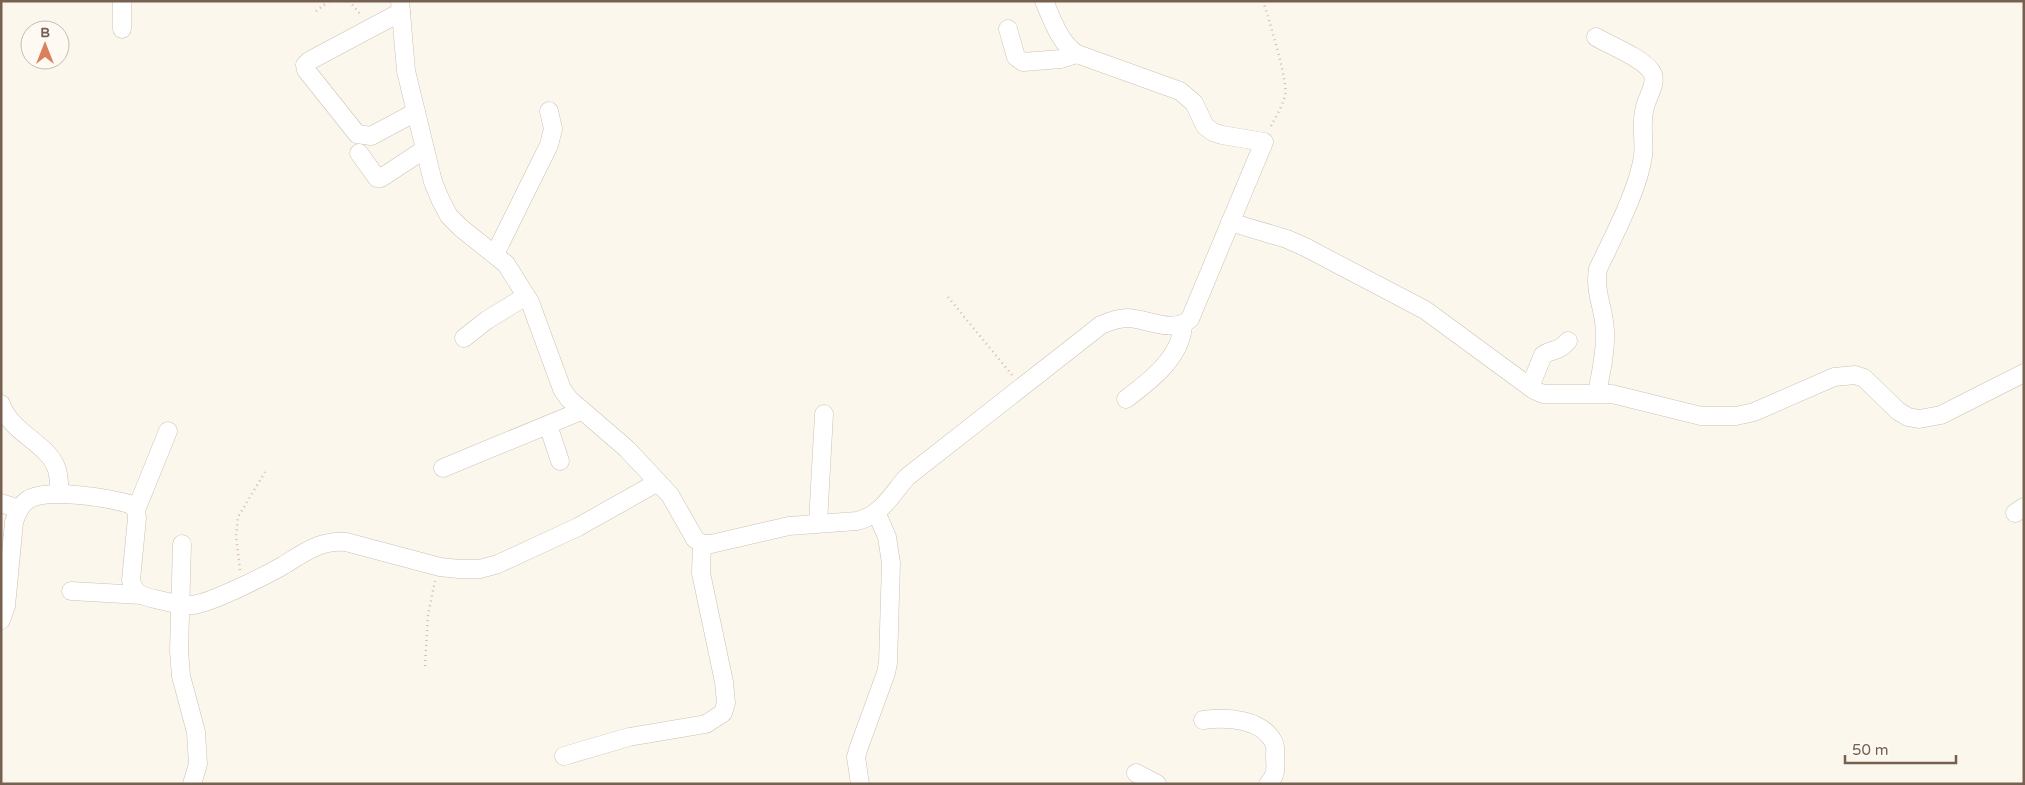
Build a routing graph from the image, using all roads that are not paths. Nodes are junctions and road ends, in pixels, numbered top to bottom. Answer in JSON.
{"nodes":[{"id":1,"x":122,"y":1,"type":"edge"},
{"id":2,"x":1044,"y":1,"type":"edge"},
{"id":3,"x":400,"y":7,"type":"edge"},
{"id":4,"x":122,"y":29,"type":"dead end"},
{"id":5,"x":1008,"y":29,"type":"dead end"},
{"id":6,"x":1596,"y":37,"type":"dead end"},
{"id":7,"x":1077,"y":54,"type":"junction"},
{"id":8,"x":549,"y":111,"type":"dead end"},
{"id":9,"x":416,"y":112,"type":"junction"},
{"id":10,"x":425,"y":149,"type":"junction"},
{"id":11,"x":359,"y":153,"type":"dead end"},
{"id":12,"x":1230,"y":222,"type":"junction"},
{"id":13,"x":495,"y":254,"type":"junction"},
{"id":14,"x":526,"y":296,"type":"junction"},
{"id":15,"x":1183,"y":325,"type":"junction"},
{"id":16,"x":464,"y":338,"type":"dead end"},
{"id":17,"x":1568,"y":341,"type":"dead end"},
{"id":18,"x":2024,"y":373,"type":"edge"},
{"id":19,"x":1530,"y":387,"type":"junction"},
{"id":20,"x":1597,"y":393,"type":"junction"},
{"id":21,"x":1126,"y":399,"type":"dead end"},
{"id":22,"x":1,"y":404,"type":"edge"},
{"id":23,"x":581,"y":411,"type":"junction"},
{"id":24,"x":824,"y":414,"type":"dead end"},
{"id":25,"x":548,"y":425,"type":"junction"},
{"id":26,"x":168,"y":431,"type":"dead end"},
{"id":27,"x":560,"y":461,"type":"dead end"},
{"id":28,"x":443,"y":468,"type":"dead end"},
{"id":29,"x":658,"y":482,"type":"junction"},
{"id":30,"x":60,"y":493,"type":"junction"},
{"id":31,"x":1,"y":503,"type":"edge"},
{"id":32,"x":19,"y":509,"type":"junction"},
{"id":33,"x":136,"y":510,"type":"junction"},
{"id":34,"x":877,"y":514,"type":"junction"},
{"id":35,"x":818,"y":523,"type":"junction"},
{"id":36,"x":182,"y":544,"type":"dead end"},
{"id":37,"x":702,"y":544,"type":"junction"},
{"id":38,"x":71,"y":591,"type":"dead end"},
{"id":39,"x":141,"y":595,"type":"junction"},
{"id":40,"x":180,"y":605,"type":"junction"},
{"id":41,"x":1,"y":620,"type":"edge"},
{"id":42,"x":1203,"y":720,"type":"dead end"},
{"id":43,"x":564,"y":756,"type":"dead end"},
{"id":44,"x":1136,"y":773,"type":"dead end"},
{"id":45,"x":192,"y":784,"type":"edge"},
{"id":46,"x":860,"y":784,"type":"edge"},
{"id":47,"x":1157,"y":784,"type":"edge"},
{"id":48,"x":1268,"y":784,"type":"edge"}],
"edges":[{"from":1,"to":4,"type":"street"},
{"from":2,"to":7,"type":"street"},
{"from":3,"to":9,"type":"street"},
{"from":3,"to":9,"type":"street"},
{"from":5,"to":7,"type":"street"},
{"from":6,"to":20,"type":"street"},
{"from":7,"to":12,"type":"street"},
{"from":8,"to":13,"type":"street"},
{"from":9,"to":10,"type":"street"},
{"from":10,"to":11,"type":"street"},
{"from":10,"to":13,"type":"street"},
{"from":12,"to":15,"type":"street"},
{"from":12,"to":19,"type":"street"},
{"from":13,"to":14,"type":"street"},
{"from":14,"to":16,"type":"street"},
{"from":14,"to":23,"type":"street"},
{"from":15,"to":21,"type":"street"},
{"from":15,"to":34,"type":"street"},
{"from":17,"to":19,"type":"street"},
{"from":18,"to":20,"type":"street"},
{"from":19,"to":20,"type":"street"},
{"from":22,"to":30,"type":"street"},
{"from":23,"to":25,"type":"street"},
{"from":23,"to":29,"type":"street"},
{"from":24,"to":35,"type":"street"},
{"from":25,"to":27,"type":"street"},
{"from":25,"to":28,"type":"street"},
{"from":26,"to":33,"type":"street"},
{"from":29,"to":37,"type":"street"},
{"from":29,"to":40,"type":"street"},
{"from":30,"to":32,"type":"street"},
{"from":30,"to":33,"type":"street"},
{"from":31,"to":32,"type":"street"},
{"from":32,"to":41,"type":"street"},
{"from":33,"to":39,"type":"street"},
{"from":34,"to":35,"type":"street"},
{"from":34,"to":46,"type":"street"},
{"from":35,"to":37,"type":"street"},
{"from":36,"to":40,"type":"street"},
{"from":37,"to":43,"type":"street"},
{"from":38,"to":39,"type":"street"},
{"from":39,"to":40,"type":"street"},
{"from":40,"to":45,"type":"street"},
{"from":42,"to":48,"type":"street"},
{"from":44,"to":47,"type":"street"}]}
